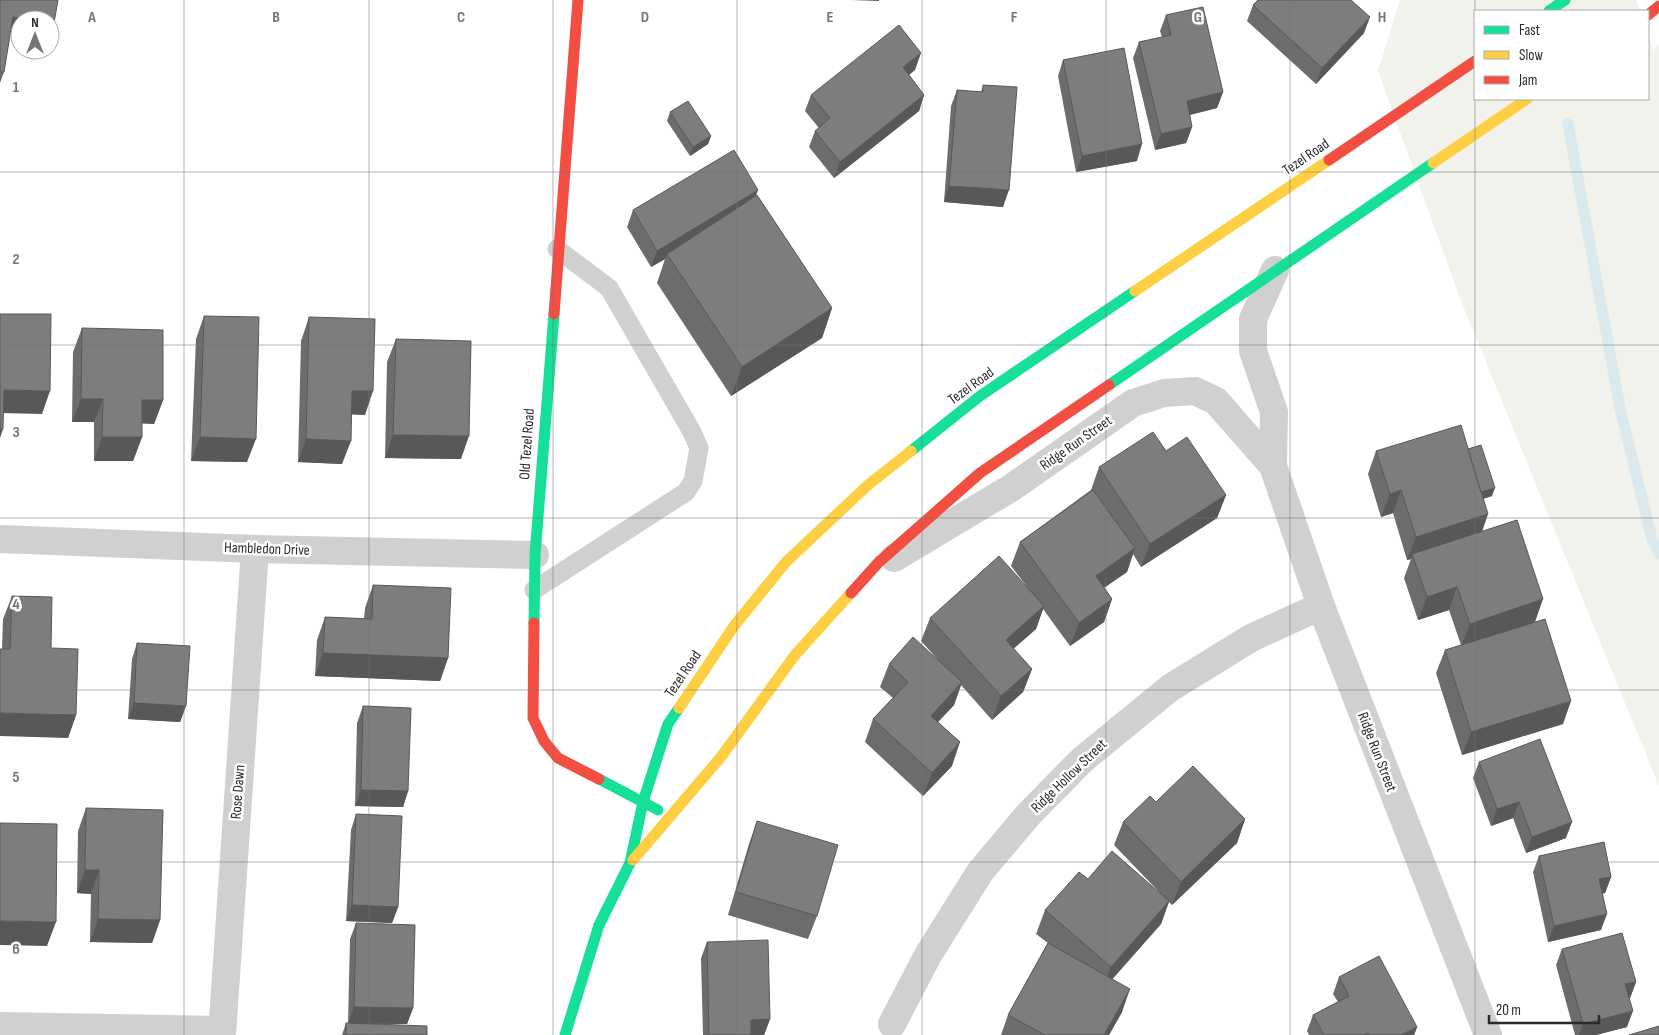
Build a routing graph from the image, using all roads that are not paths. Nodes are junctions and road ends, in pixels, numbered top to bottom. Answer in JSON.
{"nodes":[{"id":1,"x":578,"y":0,"type":"edge"},
{"id":2,"x":1565,"y":0,"type":"edge"},
{"id":3,"x":1659,"y":6,"type":"edge"},
{"id":4,"x":1550,"y":10,"type":"edge"},
{"id":5,"x":1649,"y":14,"type":"edge"},
{"id":6,"x":1474,"y":62,"type":"edge"},
{"id":7,"x":1526,"y":100,"type":"edge"},
{"id":8,"x":557,"y":249,"type":"junction"},
{"id":9,"x":1275,"y":270,"type":"junction"},
{"id":10,"x":1274,"y":466,"type":"junction"},
{"id":11,"x":0,"y":539,"type":"edge"},
{"id":12,"x":255,"y":549,"type":"junction"},
{"id":13,"x":535,"y":555,"type":"junction"},
{"id":14,"x":870,"y":572,"type":"junction"},
{"id":15,"x":534,"y":590,"type":"junction"},
{"id":16,"x":1321,"y":606,"type":"junction"},
{"id":17,"x":643,"y":802,"type":"junction"},
{"id":18,"x":670,"y":816,"type":"junction"},
{"id":19,"x":630,"y":863,"type":"junction"},
{"id":20,"x":892,"y":1024,"type":"dead end"},
{"id":21,"x":0,"y":1026,"type":"edge"},
{"id":22,"x":222,"y":1032,"type":"edge"},
{"id":23,"x":565,"y":1035,"type":"edge"},
{"id":24,"x":1488,"y":1035,"type":"edge"}],
"edges":[{"from":1,"to":8,"type":"main road","name":"Old Tezel Road"},
{"from":2,"to":4,"type":"main road"},
{"from":3,"to":5,"type":"main road"},
{"from":6,"to":17,"type":"main road","name":"Tezel Road"},
{"from":7,"to":9,"type":"main road","name":"Tezel Road"},
{"from":8,"to":13,"type":"main road","name":"Old Tezel Road"},
{"from":8,"to":15,"type":"lane"},
{"from":9,"to":10,"type":"street","name":"Ridge Run Street"},
{"from":9,"to":14,"type":"main road","name":"Tezel Road"},
{"from":10,"to":14,"type":"street","name":"Ridge Run Street"},
{"from":10,"to":16,"type":"street","name":"Ridge Run Street"},
{"from":11,"to":12,"type":"street","name":"Hambledon Drive"},
{"from":12,"to":13,"type":"street","name":"Hambledon Drive"},
{"from":12,"to":22,"type":"street","name":"Rose Dawn"},
{"from":13,"to":15,"type":"main road","name":"Old Tezel Road"},
{"from":14,"to":18,"type":"main road","name":"Tezel Road"},
{"from":15,"to":17,"type":"main road","name":"Old Tezel Road"},
{"from":16,"to":20,"type":"street","name":"Ridge Hollow Street"},
{"from":16,"to":24,"type":"street","name":"Ridge Run Street"},
{"from":17,"to":18,"type":"main road","name":"Old Tezel Road"},
{"from":17,"to":19,"type":"main road","name":"Tezel Road"},
{"from":18,"to":19,"type":"main road","name":"Tezel Road"},
{"from":19,"to":23,"type":"main road","name":"Tezel Road"},
{"from":21,"to":22,"type":"street"}]}
